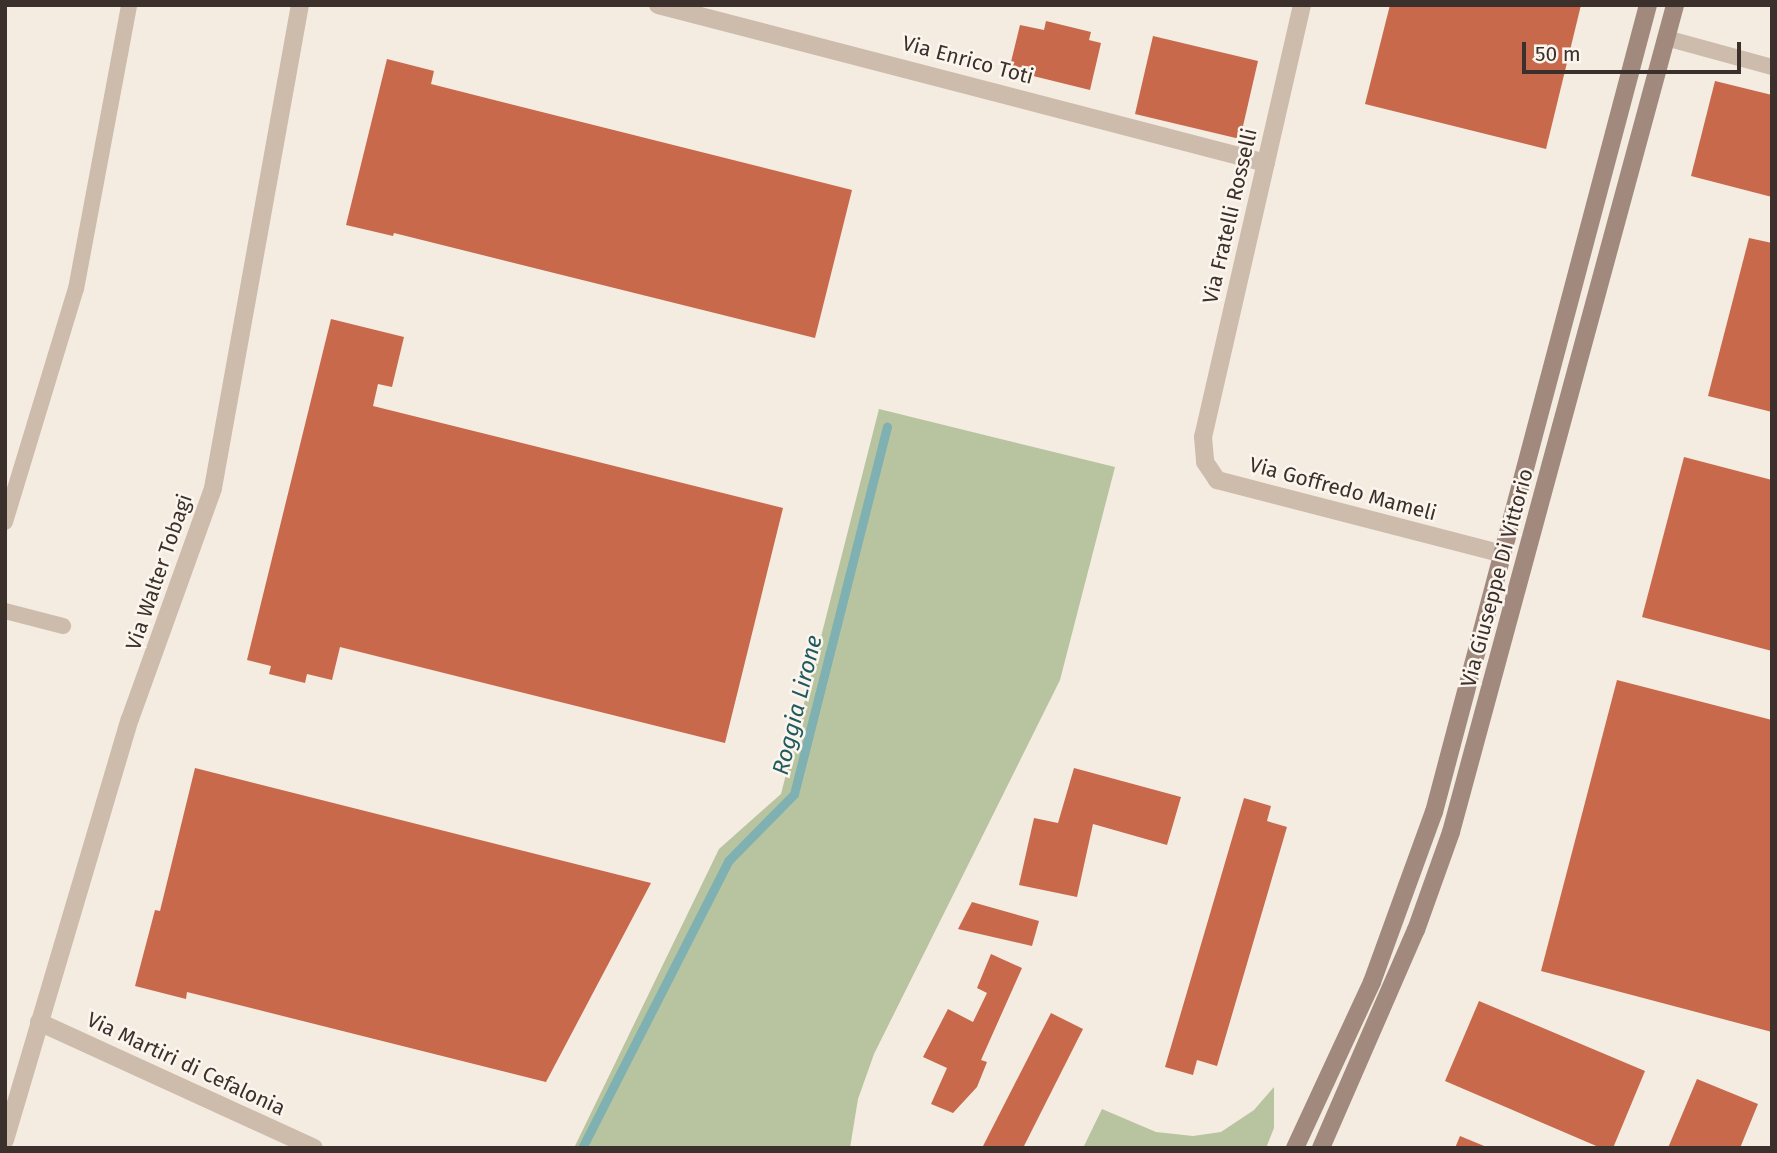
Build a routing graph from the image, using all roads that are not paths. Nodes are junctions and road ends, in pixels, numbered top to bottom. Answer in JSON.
{"nodes":[{"id":1,"x":129,"y":5,"type":"edge"},
{"id":2,"x":300,"y":5,"type":"edge"},
{"id":3,"x":658,"y":5,"type":"edge"},
{"id":4,"x":1302,"y":5,"type":"edge"},
{"id":5,"x":1648,"y":5,"type":"edge"},
{"id":6,"x":1675,"y":5,"type":"edge"},
{"id":7,"x":1666,"y":38,"type":"junction"},
{"id":8,"x":1772,"y":67,"type":"edge"},
{"id":9,"x":1266,"y":163,"type":"junction"},
{"id":10,"x":1203,"y":438,"type":"joint"},
{"id":11,"x":5,"y":522,"type":"edge"},
{"id":12,"x":1503,"y":554,"type":"junction"},
{"id":13,"x":5,"y":611,"type":"edge"},
{"id":14,"x":63,"y":626,"type":"dead end"},
{"id":15,"x":39,"y":1022,"type":"junction"},
{"id":16,"x":5,"y":1140,"type":"edge"},
{"id":17,"x":314,"y":1148,"type":"edge"},
{"id":18,"x":1295,"y":1148,"type":"edge"},
{"id":19,"x":1321,"y":1148,"type":"edge"}],
"edges":[{"from":1,"to":11,"type":"lane"},
{"from":2,"to":15,"type":"street","name":"Via Walter Tobagi"},
{"from":3,"to":9,"type":"street","name":"Via Enrico Toti"},
{"from":4,"to":9,"type":"street","name":"Via Fratelli Rosselli"},
{"from":5,"to":12,"type":"main road","name":"Via Giuseppe Di Vittorio"},
{"from":6,"to":7,"type":"main road","name":"Via Giuseppe Di Vittorio"},
{"from":7,"to":8,"type":"lane"},
{"from":7,"to":19,"type":"main road","name":"Via Giuseppe Di Vittorio"},
{"from":9,"to":10,"type":"street","name":"Via Fratelli Rosselli"},
{"from":10,"to":12,"type":"street","name":"Via Goffredo Mameli"},
{"from":12,"to":18,"type":"main road","name":"Via Giuseppe Di Vittorio"},
{"from":13,"to":14,"type":"lane"},
{"from":15,"to":16,"type":"street","name":"Via Walter Tobagi"},
{"from":15,"to":17,"type":"street","name":"Via Martiri di Cefalonia"}]}
